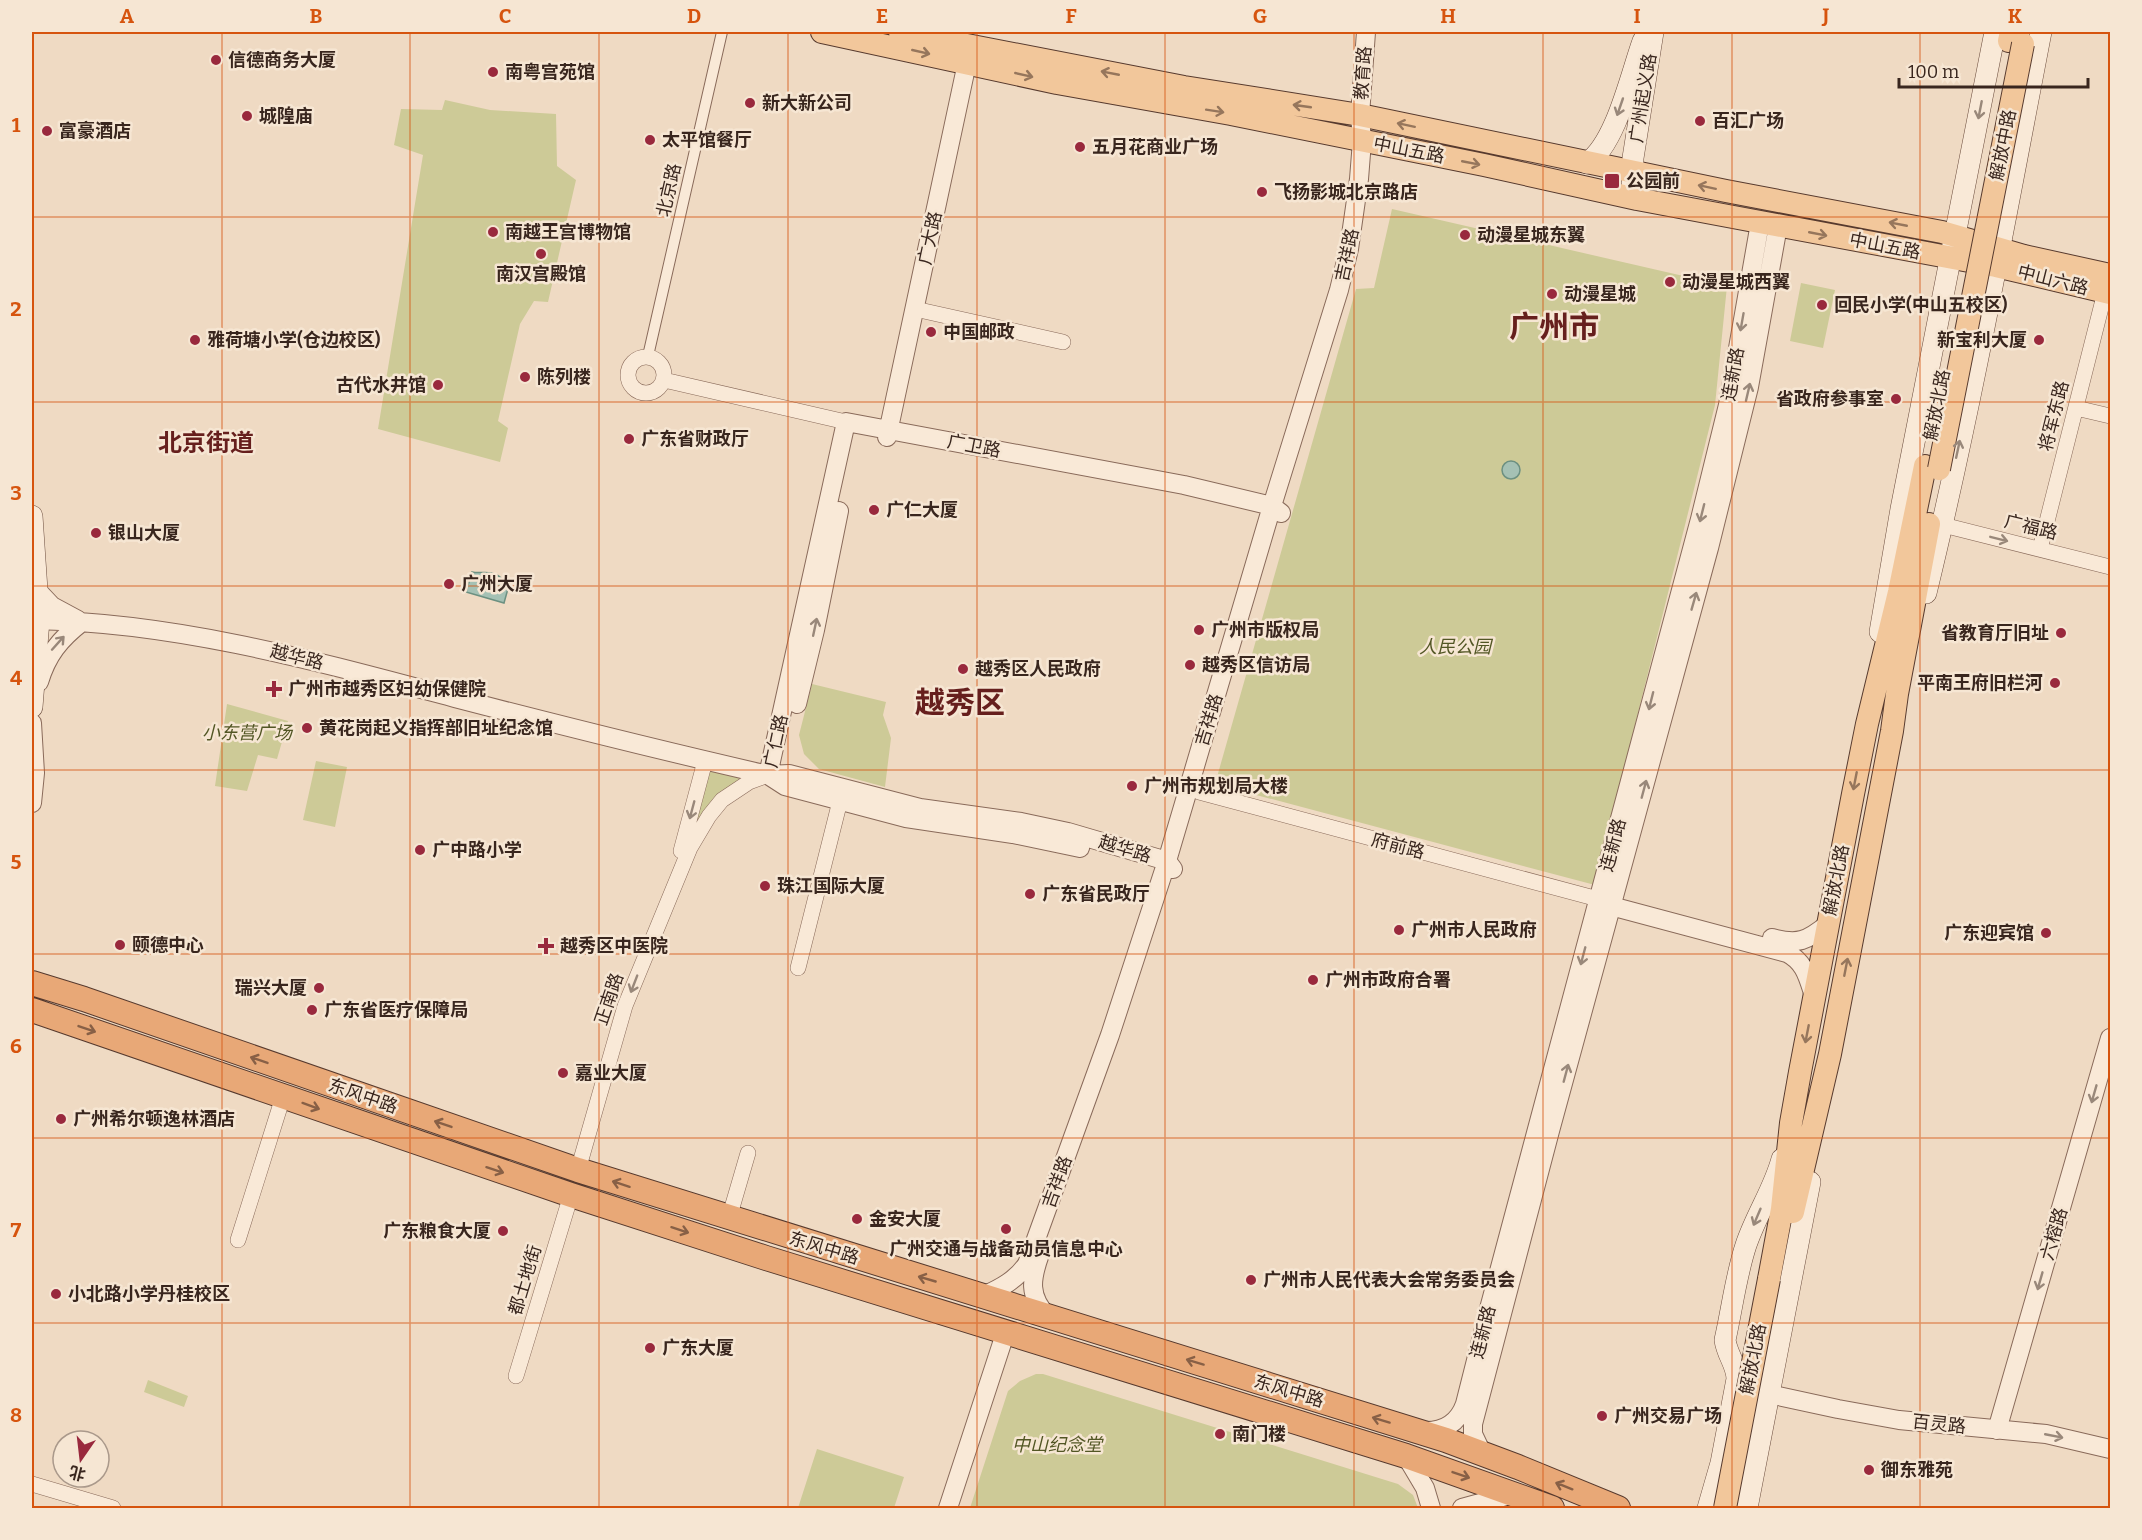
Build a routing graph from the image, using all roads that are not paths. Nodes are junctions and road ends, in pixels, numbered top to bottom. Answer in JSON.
{"nodes":[{"id":1,"x":722,"y":32,"type":"edge"},
{"id":2,"x":822,"y":32,"type":"edge"},
{"id":3,"x":900,"y":32,"type":"edge"},
{"id":4,"x":1366,"y":32,"type":"edge"},
{"id":5,"x":1646,"y":32,"type":"edge"},
{"id":6,"x":1653,"y":32,"type":"edge"},
{"id":7,"x":2017,"y":35,"type":"edge"},
{"id":8,"x":970,"y":46,"type":"edge"},
{"id":9,"x":1360,"y":115,"type":"junction"},
{"id":10,"x":1367,"y":142,"type":"junction"},
{"id":11,"x":1587,"y":163,"type":"junction"},
{"id":12,"x":1632,"y":172,"type":"junction"},
{"id":13,"x":1637,"y":199,"type":"junction"},
{"id":14,"x":1769,"y":225,"type":"junction"},
{"id":15,"x":1956,"y":235,"type":"junction"},
{"id":16,"x":1979,"y":257,"type":"junction"},
{"id":17,"x":2109,"y":287,"type":"edge"},
{"id":18,"x":915,"y":309,"type":"junction"},
{"id":19,"x":1063,"y":342,"type":"dead end"},
{"id":20,"x":648,"y":356,"type":"junction"},
{"id":21,"x":664,"y":380,"type":"junction"},
{"id":22,"x":2076,"y":408,"type":"junction"},
{"id":23,"x":2110,"y":416,"type":"edge"},
{"id":24,"x":851,"y":426,"type":"junction"},
{"id":25,"x":888,"y":433,"type":"junction"},
{"id":26,"x":1932,"y":468,"type":"junction"},
{"id":27,"x":1275,"y":511,"type":"junction"},
{"id":28,"x":32,"y":516,"type":"edge"},
{"id":29,"x":1943,"y":525,"type":"junction"},
{"id":30,"x":2040,"y":549,"type":"junction"},
{"id":31,"x":2110,"y":567,"type":"edge"},
{"id":32,"x":36,"y":589,"type":"junction"},
{"id":33,"x":35,"y":620,"type":"edge"},
{"id":34,"x":82,"y":622,"type":"junction"},
{"id":35,"x":32,"y":709,"type":"edge"},
{"id":36,"x":32,"y":723,"type":"edge"},
{"id":37,"x":1867,"y":724,"type":"junction"},
{"id":38,"x":1892,"y":731,"type":"junction"},
{"id":39,"x":705,"y":761,"type":"junction"},
{"id":40,"x":768,"y":776,"type":"junction"},
{"id":41,"x":1199,"y":792,"type":"junction"},
{"id":42,"x":840,"y":801,"type":"junction"},
{"id":43,"x":32,"y":803,"type":"edge"},
{"id":44,"x":1168,"y":868,"type":"junction"},
{"id":45,"x":669,"y":898,"type":"junction"},
{"id":46,"x":1607,"y":900,"type":"junction"},
{"id":47,"x":1828,"y":924,"type":"junction"},
{"id":48,"x":798,"y":968,"type":"dead end"},
{"id":49,"x":32,"y":983,"type":"edge"},
{"id":50,"x":1814,"y":996,"type":"junction"},
{"id":51,"x":32,"y":1010,"type":"edge"},
{"id":52,"x":2110,"y":1038,"type":"edge"},
{"id":53,"x":283,"y":1097,"type":"junction"},
{"id":54,"x":1791,"y":1123,"type":"junction"},
{"id":55,"x":1814,"y":1128,"type":"junction"},
{"id":56,"x":748,"y":1153,"type":"dead end"},
{"id":57,"x":578,"y":1170,"type":"junction"},
{"id":58,"x":571,"y":1195,"type":"junction"},
{"id":59,"x":729,"y":1218,"type":"junction"},
{"id":60,"x":238,"y":1240,"type":"dead end"},
{"id":61,"x":1773,"y":1280,"type":"junction"},
{"id":62,"x":983,"y":1296,"type":"junction"},
{"id":63,"x":1048,"y":1317,"type":"junction"},
{"id":64,"x":1006,"y":1331,"type":"junction"},
{"id":65,"x":1773,"y":1373,"type":"junction"},
{"id":66,"x":516,"y":1376,"type":"dead end"},
{"id":67,"x":1737,"y":1379,"type":"junction"},
{"id":68,"x":1769,"y":1394,"type":"junction"},
{"id":69,"x":1997,"y":1430,"type":"junction"},
{"id":70,"x":1417,"y":1431,"type":"junction"},
{"id":71,"x":2110,"y":1449,"type":"edge"},
{"id":72,"x":1482,"y":1453,"type":"junction"},
{"id":73,"x":1406,"y":1456,"type":"junction"},
{"id":74,"x":32,"y":1484,"type":"edge"},
{"id":75,"x":1513,"y":1494,"type":"junction"},
{"id":76,"x":113,"y":1509,"type":"edge"},
{"id":77,"x":948,"y":1509,"type":"edge"},
{"id":78,"x":1431,"y":1509,"type":"edge"},
{"id":79,"x":1462,"y":1509,"type":"edge"},
{"id":80,"x":1552,"y":1509,"type":"edge"},
{"id":81,"x":1618,"y":1509,"type":"edge"},
{"id":82,"x":1708,"y":1509,"type":"edge"},
{"id":83,"x":1725,"y":1509,"type":"edge"},
{"id":84,"x":1733,"y":1509,"type":"edge"},
{"id":85,"x":1747,"y":1509,"type":"edge"}],
"edges":[{"from":1,"to":20,"type":"street","name":"北京路"},
{"from":2,"to":8,"type":"main road","name":"中山五路","one_way":true},
{"from":3,"to":8,"type":"main road","name":"中山五路"},
{"from":4,"to":9,"type":"street","name":"教育路"},
{"from":5,"to":11,"type":"main road","name":"广州起义路","one_way":true},
{"from":6,"to":12,"type":"main road","name":"广州起义路"},
{"from":7,"to":15,"type":"main road","one_way":true},
{"from":7,"to":16,"type":"main road","name":"解放中路","bridge":true},
{"from":9,"to":8,"type":"main road","name":"中山五路","one_way":true},
{"from":8,"to":10,"type":"main road","name":"中山五路","one_way":true},
{"from":8,"to":18,"type":"street","name":"广大路"},
{"from":9,"to":10,"type":"street","name":"吉祥路"},
{"from":11,"to":9,"type":"main road","name":"中山五路","one_way":true},
{"from":10,"to":13,"type":"main road","name":"中山五路","one_way":true},
{"from":10,"to":27,"type":"street","name":"吉祥路"},
{"from":11,"to":12,"type":"main road","name":"中山五路"},
{"from":12,"to":13,"type":"main road","name":"广州起义路"},
{"from":15,"to":12,"type":"main road","name":"中山五路","one_way":true},
{"from":13,"to":14,"type":"main road","name":"中山五路"},
{"from":14,"to":16,"type":"main road","name":"中山五路","one_way":true},
{"from":14,"to":46,"type":"street","name":"连新路"},
{"from":15,"to":16,"type":"main road","name":"中山五路"},
{"from":15,"to":16,"type":"main road"},
{"from":16,"to":17,"type":"main road","name":"中山六路"},
{"from":16,"to":26,"type":"main road","name":"解放北路","bridge":true},
{"from":29,"to":16,"type":"main road","one_way":true},
{"from":16,"to":37,"type":"main road"},
{"from":17,"to":22,"type":"street","name":"将军东路"},
{"from":18,"to":19,"type":"street"},
{"from":18,"to":25,"type":"street","name":"广大路"},
{"from":20,"to":21,"type":"street"},
{"from":20,"to":21,"type":"street"},
{"from":21,"to":24,"type":"street","name":"广卫路"},
{"from":22,"to":23,"type":"street"},
{"from":22,"to":30,"type":"street","name":"将军东路"},
{"from":24,"to":25,"type":"street","name":"广卫路"},
{"from":24,"to":40,"type":"street","name":"广仁路"},
{"from":25,"to":27,"type":"street","name":"广卫路"},
{"from":26,"to":37,"type":"main road","name":"解放北路"},
{"from":26,"to":38,"type":"main road","name":"解放北路"},
{"from":27,"to":41,"type":"street","name":"吉祥路"},
{"from":27,"to":44,"type":"street","name":"吉祥路"},
{"from":28,"to":32,"type":"main road"},
{"from":29,"to":30,"type":"street","name":"广福路","one_way":true},
{"from":29,"to":38,"type":"main road"},
{"from":30,"to":31,"type":"street","name":"广福路"},
{"from":32,"to":33,"type":"main road"},
{"from":32,"to":34,"type":"street"},
{"from":33,"to":34,"type":"street","name":"越华路"},
{"from":33,"to":35,"type":"main road"},
{"from":35,"to":34,"type":"street","one_way":true},
{"from":34,"to":39,"type":"street","name":"越华路"},
{"from":36,"to":43,"type":"street"},
{"from":37,"to":47,"type":"main road","name":"解放北路","one_way":true},
{"from":55,"to":38,"type":"main road","name":"解放北路","one_way":true},
{"from":39,"to":40,"type":"street","name":"越华路"},
{"from":39,"to":45,"type":"street","one_way":true},
{"from":40,"to":42,"type":"street","name":"越华路"},
{"from":40,"to":44,"type":"street","name":"越华路"},
{"from":40,"to":45,"type":"street","name":"正南路"},
{"from":41,"to":44,"type":"street","name":"吉祥路"},
{"from":41,"to":46,"type":"street","name":"府前路"},
{"from":42,"to":44,"type":"street","name":"越华路"},
{"from":42,"to":48,"type":"street"},
{"from":44,"to":62,"type":"street","name":"吉祥路"},
{"from":44,"to":63,"type":"street","name":"吉祥路"},
{"from":45,"to":57,"type":"street","name":"正南路","one_way":true},
{"from":46,"to":47,"type":"street","name":"府前路"},
{"from":46,"to":50,"type":"street","name":"府前路"},
{"from":46,"to":70,"type":"street","name":"连新路","one_way":true},
{"from":72,"to":46,"type":"street","name":"连新路","one_way":true},
{"from":47,"to":50,"type":"main road","name":"解放北路"},
{"from":57,"to":49,"type":"highway","name":"东风中路","one_way":true},
{"from":50,"to":54,"type":"main road","name":"解放北路","one_way":true},
{"from":51,"to":53,"type":"highway","name":"东风中路","one_way":true},
{"from":52,"to":69,"type":"street","name":"六榕路","one_way":true},
{"from":53,"to":58,"type":"highway","name":"东风中路","one_way":true},
{"from":53,"to":60,"type":"street"},
{"from":54,"to":61,"type":"main road","name":"解放北路"},
{"from":54,"to":67,"type":"main road","one_way":true},
{"from":55,"to":61,"type":"main road","name":"解放北路"},
{"from":55,"to":65,"type":"main road"},
{"from":56,"to":59,"type":"street"},
{"from":59,"to":57,"type":"highway","name":"东风中路","one_way":true},
{"from":58,"to":64,"type":"highway","name":"东风中路","one_way":true},
{"from":58,"to":66,"type":"street","name":"都土地街"},
{"from":62,"to":59,"type":"highway","name":"东风中路","one_way":true},
{"from":61,"to":83,"type":"main road","name":"解放北路","bridge":true},
{"from":61,"to":84,"type":"main road","name":"解放北路"},
{"from":62,"to":63,"type":"highway","name":"东风中路"},
{"from":70,"to":63,"type":"highway","name":"东风中路","one_way":true},
{"from":64,"to":73,"type":"highway","name":"东风中路"},
{"from":64,"to":77,"type":"street"},
{"from":65,"to":67,"type":"main road"},
{"from":65,"to":68,"type":"main road"},
{"from":67,"to":82,"type":"main road"},
{"from":68,"to":69,"type":"street","name":"百灵路"},
{"from":68,"to":85,"type":"main road"},
{"from":69,"to":71,"type":"street","name":"百灵路","one_way":true},
{"from":70,"to":72,"type":"highway","name":"东风中路"},
{"from":81,"to":72,"type":"highway","name":"东风中路","one_way":true},
{"from":73,"to":75,"type":"highway","name":"东风中路","one_way":true},
{"from":73,"to":78,"type":"street"},
{"from":74,"to":76,"type":"street"},
{"from":75,"to":79,"type":"street"},
{"from":75,"to":80,"type":"highway","name":"东风中路"}]}
